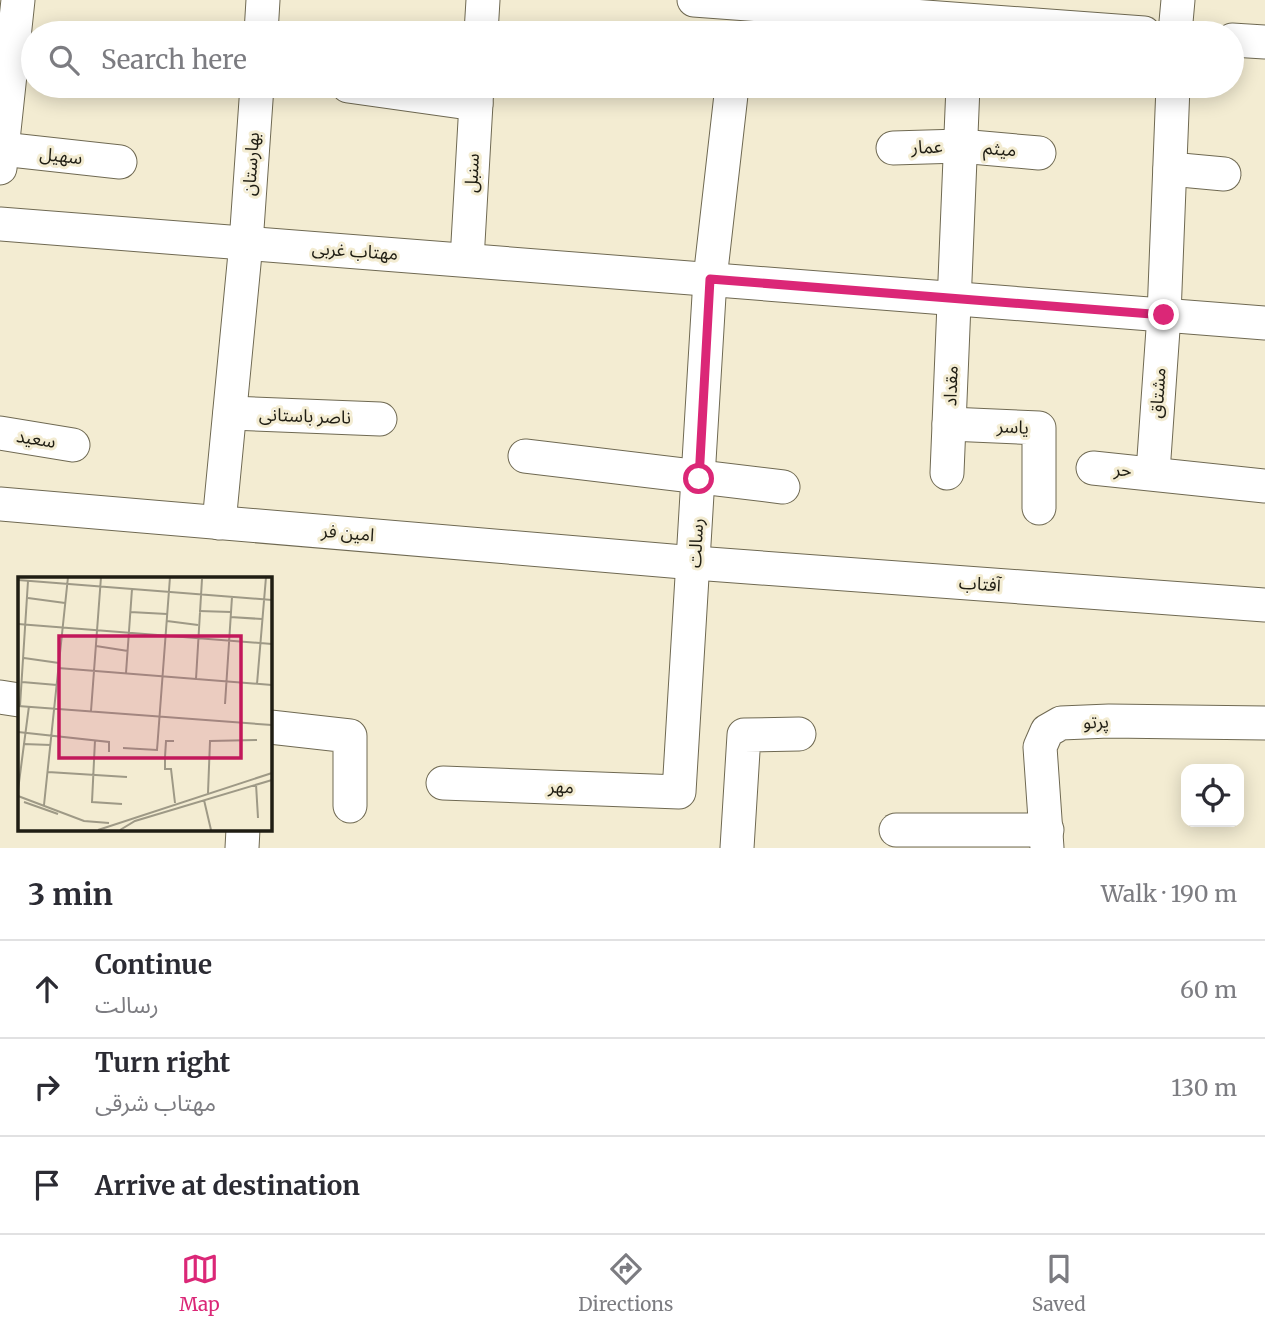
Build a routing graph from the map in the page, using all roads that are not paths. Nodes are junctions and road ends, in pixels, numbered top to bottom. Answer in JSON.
{"nodes":[{"id":1,"x":18,"y":0,"type":"edge"},
{"id":2,"x":263,"y":0,"type":"edge"},
{"id":3,"x":483,"y":0,"type":"edge"},
{"id":4,"x":694,"y":0,"type":"edge"},
{"id":5,"x":1178,"y":0,"type":"edge"},
{"id":6,"x":740,"y":12,"type":"edge"},
{"id":7,"x":965,"y":18,"type":"edge"},
{"id":8,"x":262,"y":21,"type":"edge"},
{"id":9,"x":482,"y":21,"type":"edge"},
{"id":10,"x":995,"y":21,"type":"edge"},
{"id":11,"x":1176,"y":21,"type":"edge"},
{"id":12,"x":1244,"y":41,"type":"edge"},
{"id":13,"x":1265,"y":42,"type":"edge"},
{"id":14,"x":5,"y":78,"type":"edge"},
{"id":15,"x":256,"y":98,"type":"edge"},
{"id":16,"x":477,"y":98,"type":"edge"},
{"id":17,"x":731,"y":98,"type":"edge"},
{"id":18,"x":962,"y":98,"type":"edge"},
{"id":19,"x":1173,"y":98,"type":"edge"},
{"id":20,"x":960,"y":146,"type":"junction"},
{"id":21,"x":894,"y":148,"type":"dead end"},
{"id":22,"x":1039,"y":153,"type":"dead end"},
{"id":23,"x":1,"y":159,"type":"edge"},
{"id":24,"x":120,"y":162,"type":"dead end"},
{"id":25,"x":1170,"y":169,"type":"junction"},
{"id":26,"x":1224,"y":174,"type":"dead end"},
{"id":27,"x":0,"y":224,"type":"edge"},
{"id":28,"x":246,"y":243,"type":"junction"},
{"id":29,"x":467,"y":260,"type":"junction"},
{"id":30,"x":710,"y":279,"type":"junction"},
{"id":31,"x":955,"y":298,"type":"junction"},
{"id":32,"x":1164,"y":315,"type":"junction"},
{"id":33,"x":1265,"y":323,"type":"edge"},
{"id":34,"x":230,"y":413,"type":"junction"},
{"id":35,"x":380,"y":419,"type":"dead end"},
{"id":36,"x":950,"y":424,"type":"junction"},
{"id":37,"x":0,"y":433,"type":"edge"},
{"id":38,"x":73,"y":445,"type":"dead end"},
{"id":39,"x":525,"y":456,"type":"dead end"},
{"id":40,"x":1093,"y":468,"type":"dead end"},
{"id":41,"x":1153,"y":472,"type":"junction"},
{"id":42,"x":947,"y":473,"type":"dead end"},
{"id":43,"x":699,"y":479,"type":"junction"},
{"id":44,"x":1265,"y":486,"type":"edge"},
{"id":45,"x":783,"y":487,"type":"dead end"},
{"id":46,"x":0,"y":504,"type":"edge"},
{"id":47,"x":1039,"y":508,"type":"dead end"},
{"id":48,"x":219,"y":523,"type":"junction"},
{"id":49,"x":695,"y":563,"type":"junction"},
{"id":50,"x":1265,"y":605,"type":"edge"},
{"id":51,"x":0,"y":697,"type":"edge"},
{"id":52,"x":18,"y":700,"type":"edge"},
{"id":53,"x":1265,"y":723,"type":"edge"},
{"id":54,"x":271,"y":727,"type":"edge"},
{"id":55,"x":799,"y":734,"type":"dead end"},
{"id":56,"x":443,"y":783,"type":"dead end"},
{"id":57,"x":679,"y":792,"type":"joint"},
{"id":58,"x":349,"y":806,"type":"dead end"},
{"id":59,"x":243,"y":830,"type":"edge"},
{"id":60,"x":896,"y":830,"type":"dead end"},
{"id":61,"x":1047,"y":839,"type":"edge"},
{"id":62,"x":242,"y":848,"type":"edge"},
{"id":63,"x":737,"y":848,"type":"edge"}],
"edges":[{"from":1,"to":14,"type":"street"},
{"from":2,"to":8,"type":"street"},
{"from":3,"to":9,"type":"street"},
{"from":4,"to":6,"type":"street"},
{"from":5,"to":11,"type":"street"},
{"from":6,"to":7,"type":"street"},
{"from":7,"to":10,"type":"street"},
{"from":12,"to":13,"type":"street"},
{"from":14,"to":23,"type":"street"},
{"from":15,"to":28,"type":"street","name":"بهارستان"},
{"from":16,"to":29,"type":"street","name":"سنبل"},
{"from":17,"to":30,"type":"street","name":"رسالت"},
{"from":18,"to":20,"type":"street"},
{"from":19,"to":25,"type":"street","name":"مشتاق"},
{"from":20,"to":21,"type":"street","name":"عمار"},
{"from":20,"to":22,"type":"street","name":"میثم"},
{"from":20,"to":31,"type":"street"},
{"from":23,"to":24,"type":"street","name":"سهیل"},
{"from":25,"to":26,"type":"street"},
{"from":25,"to":32,"type":"street","name":"مشتاق"},
{"from":27,"to":28,"type":"street","name":"مهتاب غربی"},
{"from":28,"to":29,"type":"street","name":"مهتاب غربی"},
{"from":28,"to":34,"type":"street","name":"بهارستان"},
{"from":29,"to":30,"type":"street","name":"مهتاب غربی"},
{"from":30,"to":31,"type":"street","name":"مهتاب غربی"},
{"from":30,"to":43,"type":"street","name":"رسالت"},
{"from":31,"to":32,"type":"street","name":"مهتاب غربی"},
{"from":31,"to":36,"type":"street","name":"مقداد"},
{"from":32,"to":33,"type":"street","name":"مهتاب غربی"},
{"from":32,"to":41,"type":"street","name":"مشتاق"},
{"from":34,"to":35,"type":"street","name":"ناصر باستانی"},
{"from":34,"to":48,"type":"street","name":"بهارستان"},
{"from":36,"to":42,"type":"street","name":"مقداد"},
{"from":36,"to":47,"type":"street","name":"یاسر"},
{"from":37,"to":38,"type":"street","name":"سعید"},
{"from":39,"to":43,"type":"street"},
{"from":40,"to":41,"type":"street","name":"حر"},
{"from":41,"to":44,"type":"street","name":"حر"},
{"from":43,"to":45,"type":"street"},
{"from":43,"to":49,"type":"street","name":"رسالت"},
{"from":46,"to":48,"type":"street","name":"امین فر"},
{"from":48,"to":49,"type":"street","name":"امین فر"},
{"from":49,"to":50,"type":"street","name":"آفتاب"},
{"from":49,"to":57,"type":"street","name":"رسالت"},
{"from":51,"to":52,"type":"street"},
{"from":53,"to":61,"type":"street","name":"پرتو"},
{"from":54,"to":58,"type":"street"},
{"from":55,"to":63,"type":"street"},
{"from":56,"to":57,"type":"street","name":"مهر"},
{"from":59,"to":62,"type":"street"},
{"from":60,"to":61,"type":"street"}]}
